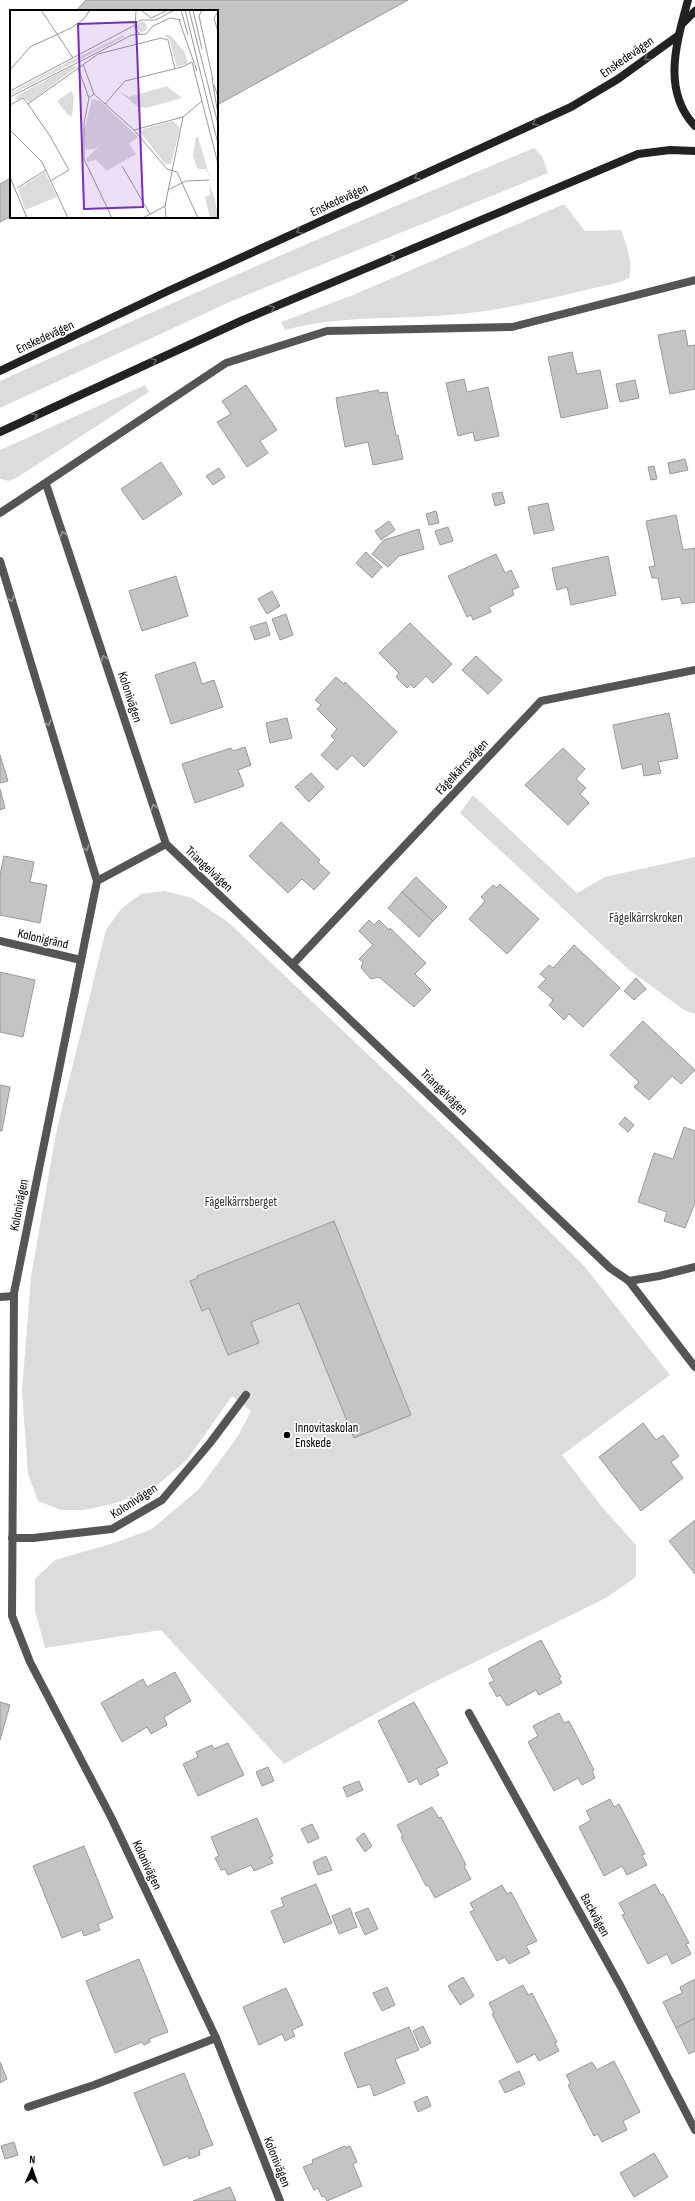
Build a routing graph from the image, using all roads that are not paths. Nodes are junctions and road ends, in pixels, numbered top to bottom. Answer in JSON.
{"nodes":[{"id":1,"x":688,"y":0,"type":"edge"},
{"id":2,"x":695,"y":11,"type":"edge"},
{"id":3,"x":681,"y":24,"type":"junction"},
{"id":4,"x":679,"y":35,"type":"junction"},
{"id":5,"x":695,"y":126,"type":"edge"},
{"id":6,"x":695,"y":151,"type":"edge"},
{"id":7,"x":695,"y":280,"type":"edge"},
{"id":8,"x":0,"y":371,"type":"edge"},
{"id":9,"x":0,"y":432,"type":"edge"},
{"id":10,"x":46,"y":484,"type":"junction"},
{"id":11,"x":1,"y":510,"type":"edge"},
{"id":12,"x":0,"y":561,"type":"edge"},
{"id":13,"x":695,"y":670,"type":"edge"},
{"id":14,"x":166,"y":844,"type":"junction"},
{"id":15,"x":97,"y":881,"type":"junction"},
{"id":16,"x":0,"y":941,"type":"edge"},
{"id":17,"x":81,"y":960,"type":"junction"},
{"id":18,"x":292,"y":964,"type":"junction"},
{"id":19,"x":695,"y":1267,"type":"edge"},
{"id":20,"x":628,"y":1281,"type":"junction"},
{"id":21,"x":14,"y":1296,"type":"junction"},
{"id":22,"x":0,"y":1297,"type":"edge"},
{"id":23,"x":695,"y":1367,"type":"edge"},
{"id":24,"x":246,"y":1395,"type":"dead end"},
{"id":25,"x":12,"y":1538,"type":"junction"},
{"id":26,"x":469,"y":1713,"type":"dead end"},
{"id":27,"x":216,"y":2038,"type":"junction"},
{"id":28,"x":28,"y":2107,"type":"dead end"},
{"id":29,"x":695,"y":2130,"type":"edge"},
{"id":30,"x":280,"y":2201,"type":"edge"}],
"edges":[{"from":1,"to":3,"type":"main road","name":"Enskedevägen"},
{"from":2,"to":3,"type":"main road"},
{"from":3,"to":4,"type":"main road","name":"Enskedevägen"},
{"from":4,"to":5,"type":"main road","name":"Enskedevägen"},
{"from":4,"to":8,"type":"main road","name":"Enskedevägen","one_way":true},
{"from":9,"to":6,"type":"main road","one_way":true},
{"from":7,"to":10,"type":"street"},
{"from":10,"to":11,"type":"street"},
{"from":14,"to":10,"type":"street","name":"Kolonivägen","one_way":true},
{"from":12,"to":15,"type":"street","name":"Kolonivägen","one_way":true},
{"from":13,"to":18,"type":"street","name":"Fågelkärrsvägen"},
{"from":14,"to":15,"type":"street"},
{"from":14,"to":18,"type":"street","name":"Triangelvägen"},
{"from":15,"to":17,"type":"street","name":"Kolonivägen"},
{"from":16,"to":17,"type":"street","name":"Kolonigränd"},
{"from":17,"to":21,"type":"street","name":"Kolonivägen"},
{"from":18,"to":20,"type":"street","name":"Triangelvägen"},
{"from":19,"to":20,"type":"street"},
{"from":20,"to":23,"type":"street","name":"Triangelvägen"},
{"from":21,"to":22,"type":"street"},
{"from":21,"to":25,"type":"street","name":"Kolonivägen"},
{"from":24,"to":25,"type":"street","name":"Kolonivägen"},
{"from":25,"to":27,"type":"street","name":"Kolonivägen"},
{"from":26,"to":29,"type":"street","name":"Backvägen"},
{"from":27,"to":28,"type":"street"},
{"from":27,"to":30,"type":"street","name":"Kolonivägen"}]}
